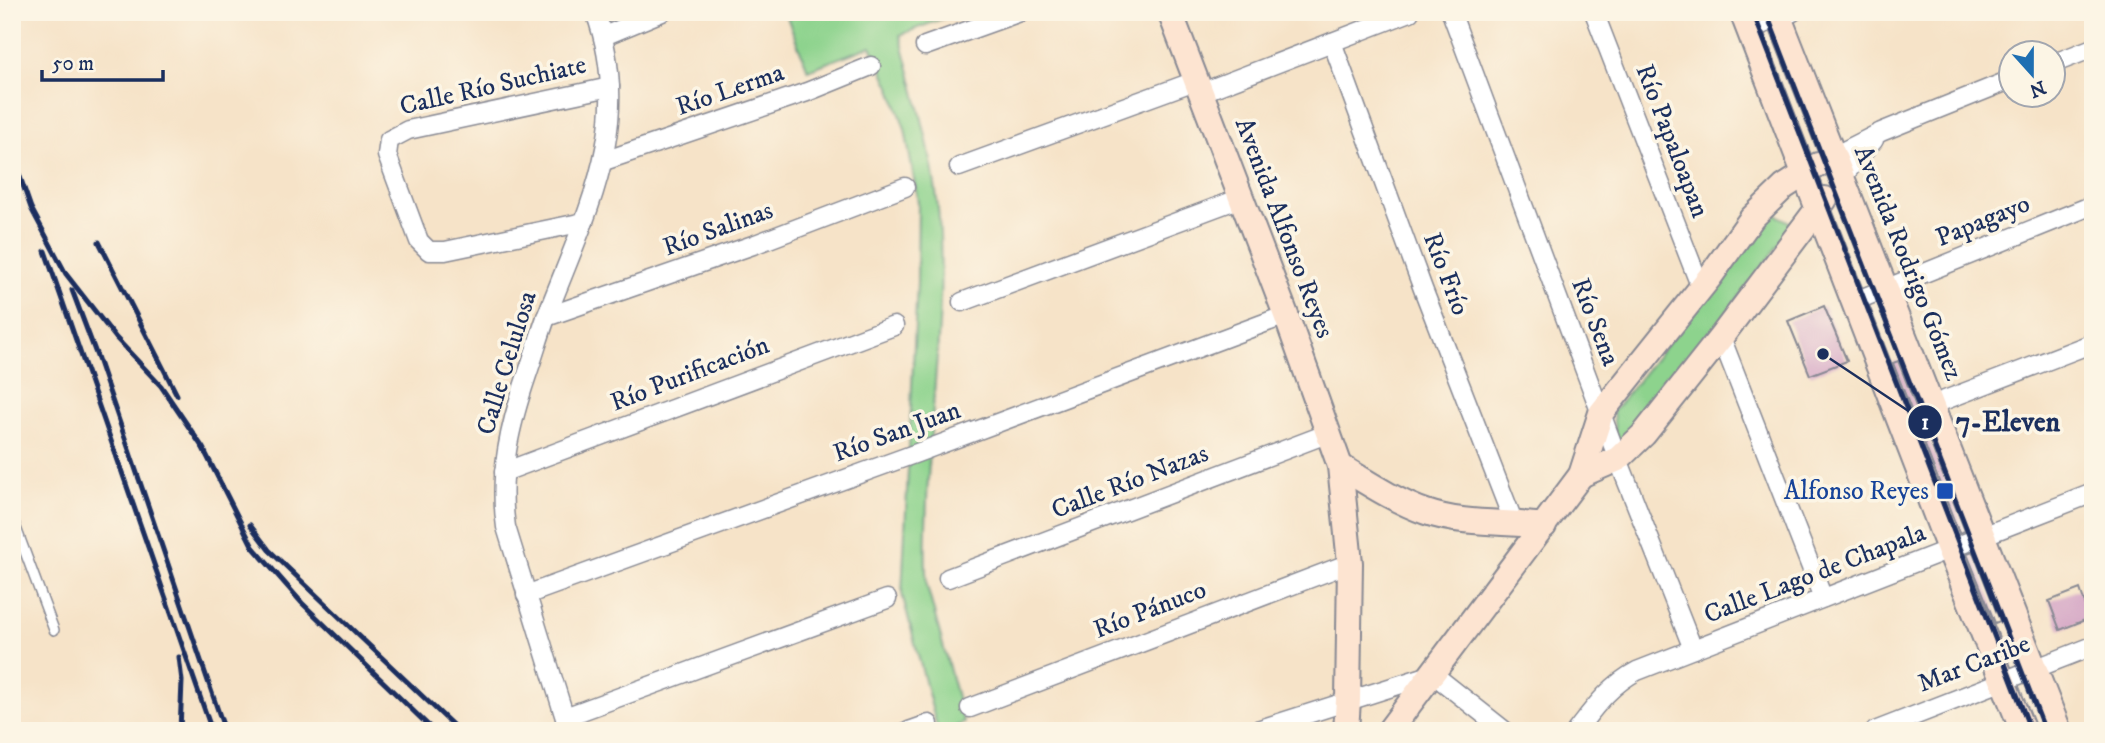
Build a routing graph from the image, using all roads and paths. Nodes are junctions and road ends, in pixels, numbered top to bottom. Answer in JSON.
{"nodes":[{"id":1,"x":595,"y":12,"type":"edge"},
{"id":2,"x":662,"y":12,"type":"edge"},
{"id":3,"x":1020,"y":12,"type":"edge"},
{"id":4,"x":1170,"y":12,"type":"edge"},
{"id":5,"x":1410,"y":12,"type":"edge"},
{"id":6,"x":1451,"y":12,"type":"edge"},
{"id":7,"x":1594,"y":12,"type":"edge"},
{"id":8,"x":1783,"y":14,"type":"edge"},
{"id":9,"x":1746,"y":21,"type":"edge"},
{"id":10,"x":604,"y":36,"type":"junction"},
{"id":11,"x":1332,"y":42,"type":"junction"},
{"id":12,"x":925,"y":46,"type":"dead end"},
{"id":13,"x":2093,"y":48,"type":"edge"},
{"id":14,"x":2066,"y":59,"type":"edge"},
{"id":15,"x":872,"y":66,"type":"dead end"},
{"id":16,"x":1996,"y":86,"type":"edge"},
{"id":17,"x":610,"y":87,"type":"junction"},
{"id":18,"x":1198,"y":87,"type":"junction"},
{"id":19,"x":604,"y":161,"type":"junction"},
{"id":20,"x":1838,"y":166,"type":"junction"},
{"id":21,"x":959,"y":167,"type":"dead end"},
{"id":22,"x":1804,"y":173,"type":"junction"},
{"id":23,"x":905,"y":187,"type":"dead end"},
{"id":24,"x":1241,"y":198,"type":"junction"},
{"id":25,"x":2093,"y":205,"type":"edge"},
{"id":26,"x":1818,"y":208,"type":"junction"},
{"id":27,"x":584,"y":222,"type":"junction"},
{"id":28,"x":1701,"y":288,"type":"junction"},
{"id":29,"x":1886,"y":288,"type":"junction"},
{"id":30,"x":1854,"y":301,"type":"junction"},
{"id":31,"x":961,"y":302,"type":"dead end"},
{"id":32,"x":1286,"y":315,"type":"junction"},
{"id":33,"x":546,"y":317,"type":"junction"},
{"id":34,"x":894,"y":326,"type":"dead end"},
{"id":35,"x":1721,"y":337,"type":"junction"},
{"id":36,"x":2093,"y":343,"type":"edge"},
{"id":37,"x":1932,"y":405,"type":"junction"},
{"id":38,"x":1601,"y":413,"type":"junction"},
{"id":39,"x":1329,"y":433,"type":"junction"},
{"id":40,"x":1618,"y":460,"type":"junction"},
{"id":41,"x":1340,"y":466,"type":"junction"},
{"id":42,"x":504,"y":472,"type":"junction"},
{"id":43,"x":1581,"y":475,"type":"junction"},
{"id":44,"x":2093,"y":493,"type":"edge"},
{"id":45,"x":12,"y":517,"type":"edge"},
{"id":46,"x":1514,"y":523,"type":"junction"},
{"id":47,"x":1544,"y":526,"type":"junction"},
{"id":48,"x":1983,"y":537,"type":"junction"},
{"id":49,"x":1949,"y":549,"type":"junction"},
{"id":50,"x":1350,"y":563,"type":"junction"},
{"id":51,"x":948,"y":578,"type":"dead end"},
{"id":52,"x":526,"y":595,"type":"junction"},
{"id":53,"x":1823,"y":598,"type":"junction"},
{"id":54,"x":887,"y":599,"type":"dead end"},
{"id":55,"x":54,"y":630,"type":"dead end"},
{"id":56,"x":2093,"y":646,"type":"edge"},
{"id":57,"x":1693,"y":649,"type":"junction"},
{"id":58,"x":2035,"y":669,"type":"junction"},
{"id":59,"x":1433,"y":674,"type":"junction"},
{"id":60,"x":2003,"y":682,"type":"junction"},
{"id":61,"x":1348,"y":700,"type":"junction"},
{"id":62,"x":970,"y":708,"type":"dead end"},
{"id":63,"x":567,"y":724,"type":"edge"},
{"id":64,"x":929,"y":724,"type":"dead end"},
{"id":65,"x":2020,"y":730,"type":"edge"},
{"id":66,"x":909,"y":731,"type":"edge"},
{"id":67,"x":1254,"y":731,"type":"edge"},
{"id":68,"x":1346,"y":731,"type":"edge"},
{"id":69,"x":1389,"y":731,"type":"edge"},
{"id":70,"x":1505,"y":731,"type":"edge"},
{"id":71,"x":1576,"y":731,"type":"edge"},
{"id":72,"x":1875,"y":731,"type":"edge"},
{"id":73,"x":2059,"y":731,"type":"edge"}],
"edges":[{"from":1,"to":10,"type":"street","name":"Calle Celulosa"},
{"from":2,"to":10,"type":"street"},
{"from":3,"to":12,"type":"street"},
{"from":4,"to":18,"type":"street","name":"Avenida Alfonso Reyes"},
{"from":5,"to":11,"type":"street"},
{"from":6,"to":38,"type":"street","name":"Río Sena"},
{"from":7,"to":28,"type":"street","name":"Río Papaloapan"},
{"from":8,"to":9,"type":"street"},
{"from":8,"to":20,"type":"street","name":"Avenida Rodrigo Gómez"},
{"from":9,"to":22,"type":"street"},
{"from":10,"to":17,"type":"street","name":"Calle Celulosa"},
{"from":11,"to":18,"type":"street"},
{"from":11,"to":46,"type":"street","name":"Río Frío"},
{"from":13,"to":14,"type":"street"},
{"from":15,"to":19,"type":"street","name":"Río Lerma"},
{"from":16,"to":20,"type":"street"},
{"from":17,"to":19,"type":"street","name":"Calle Celulosa"},
{"from":17,"to":27,"type":"street","name":"Calle Río Suchiate"},
{"from":18,"to":21,"type":"street"},
{"from":18,"to":24,"type":"street","name":"Avenida Alfonso Reyes"},
{"from":19,"to":27,"type":"street","name":"Calle Celulosa"},
{"from":20,"to":22,"type":"street"},
{"from":20,"to":26,"type":"street"},
{"from":20,"to":29,"type":"street","name":"Avenida Rodrigo Gómez"},
{"from":22,"to":26,"type":"street"},
{"from":22,"to":28,"type":"street"},
{"from":23,"to":33,"type":"street","name":"Río Salinas"},
{"from":24,"to":31,"type":"street"},
{"from":24,"to":32,"type":"street","name":"Avenida Alfonso Reyes"},
{"from":25,"to":29,"type":"street","name":"Papagayo"},
{"from":26,"to":30,"type":"street"},
{"from":26,"to":35,"type":"street"},
{"from":27,"to":33,"type":"street","name":"Calle Celulosa"},
{"from":28,"to":38,"type":"street"},
{"from":29,"to":30,"type":"street","name":"Papagayo"},
{"from":29,"to":37,"type":"street","name":"Avenida Rodrigo Gómez"},
{"from":30,"to":49,"type":"street"},
{"from":32,"to":39,"type":"street","name":"Avenida Alfonso Reyes"},
{"from":32,"to":52,"type":"street","name":"Río San Juan"},
{"from":33,"to":42,"type":"street","name":"Calle Celulosa"},
{"from":34,"to":42,"type":"street","name":"Río Purificación"},
{"from":35,"to":40,"type":"street"},
{"from":35,"to":53,"type":"street"},
{"from":36,"to":37,"type":"street"},
{"from":37,"to":48,"type":"street","name":"Avenida Rodrigo Gómez"},
{"from":38,"to":40,"type":"street","name":"Río Sena"},
{"from":38,"to":43,"type":"street"},
{"from":39,"to":41,"type":"street","name":"Avenida Alfonso Reyes"},
{"from":39,"to":51,"type":"street","name":"Calle Río Nazas"},
{"from":40,"to":43,"type":"street"},
{"from":40,"to":57,"type":"street","name":"Río Sena"},
{"from":41,"to":46,"type":"street"},
{"from":41,"to":50,"type":"street","name":"Avenida Alfonso Reyes"},
{"from":42,"to":52,"type":"street","name":"Calle Celulosa"},
{"from":43,"to":47,"type":"street"},
{"from":44,"to":48,"type":"street","name":"Calle Lago de Chapala"},
{"from":45,"to":55,"type":"lane"},
{"from":46,"to":47,"type":"street"},
{"from":47,"to":59,"type":"street"},
{"from":48,"to":49,"type":"street","name":"Calle Lago de Chapala"},
{"from":48,"to":58,"type":"street","name":"Avenida Rodrigo Gómez"},
{"from":49,"to":53,"type":"street","name":"Calle Lago de Chapala"},
{"from":49,"to":60,"type":"street"},
{"from":50,"to":61,"type":"street","name":"Avenida Alfonso Reyes"},
{"from":50,"to":62,"type":"street","name":"Río Pánuco"},
{"from":52,"to":63,"type":"street","name":"Calle Celulosa"},
{"from":53,"to":57,"type":"street","name":"Calle Lago de Chapala"},
{"from":54,"to":63,"type":"street"},
{"from":56,"to":58,"type":"street","name":"Mar Caribe"},
{"from":57,"to":71,"type":"street","name":"Calle Lago de Chapala"},
{"from":58,"to":60,"type":"street","name":"Mar Caribe"},
{"from":58,"to":73,"type":"street","name":"Avenida Rodrigo Gómez"},
{"from":59,"to":61,"type":"street"},
{"from":59,"to":69,"type":"street"},
{"from":59,"to":70,"type":"street"},
{"from":60,"to":65,"type":"street"},
{"from":60,"to":72,"type":"street","name":"Mar Caribe"},
{"from":61,"to":67,"type":"street"},
{"from":61,"to":68,"type":"street","name":"Avenida Alfonso Reyes"},
{"from":64,"to":66,"type":"street"}]}
